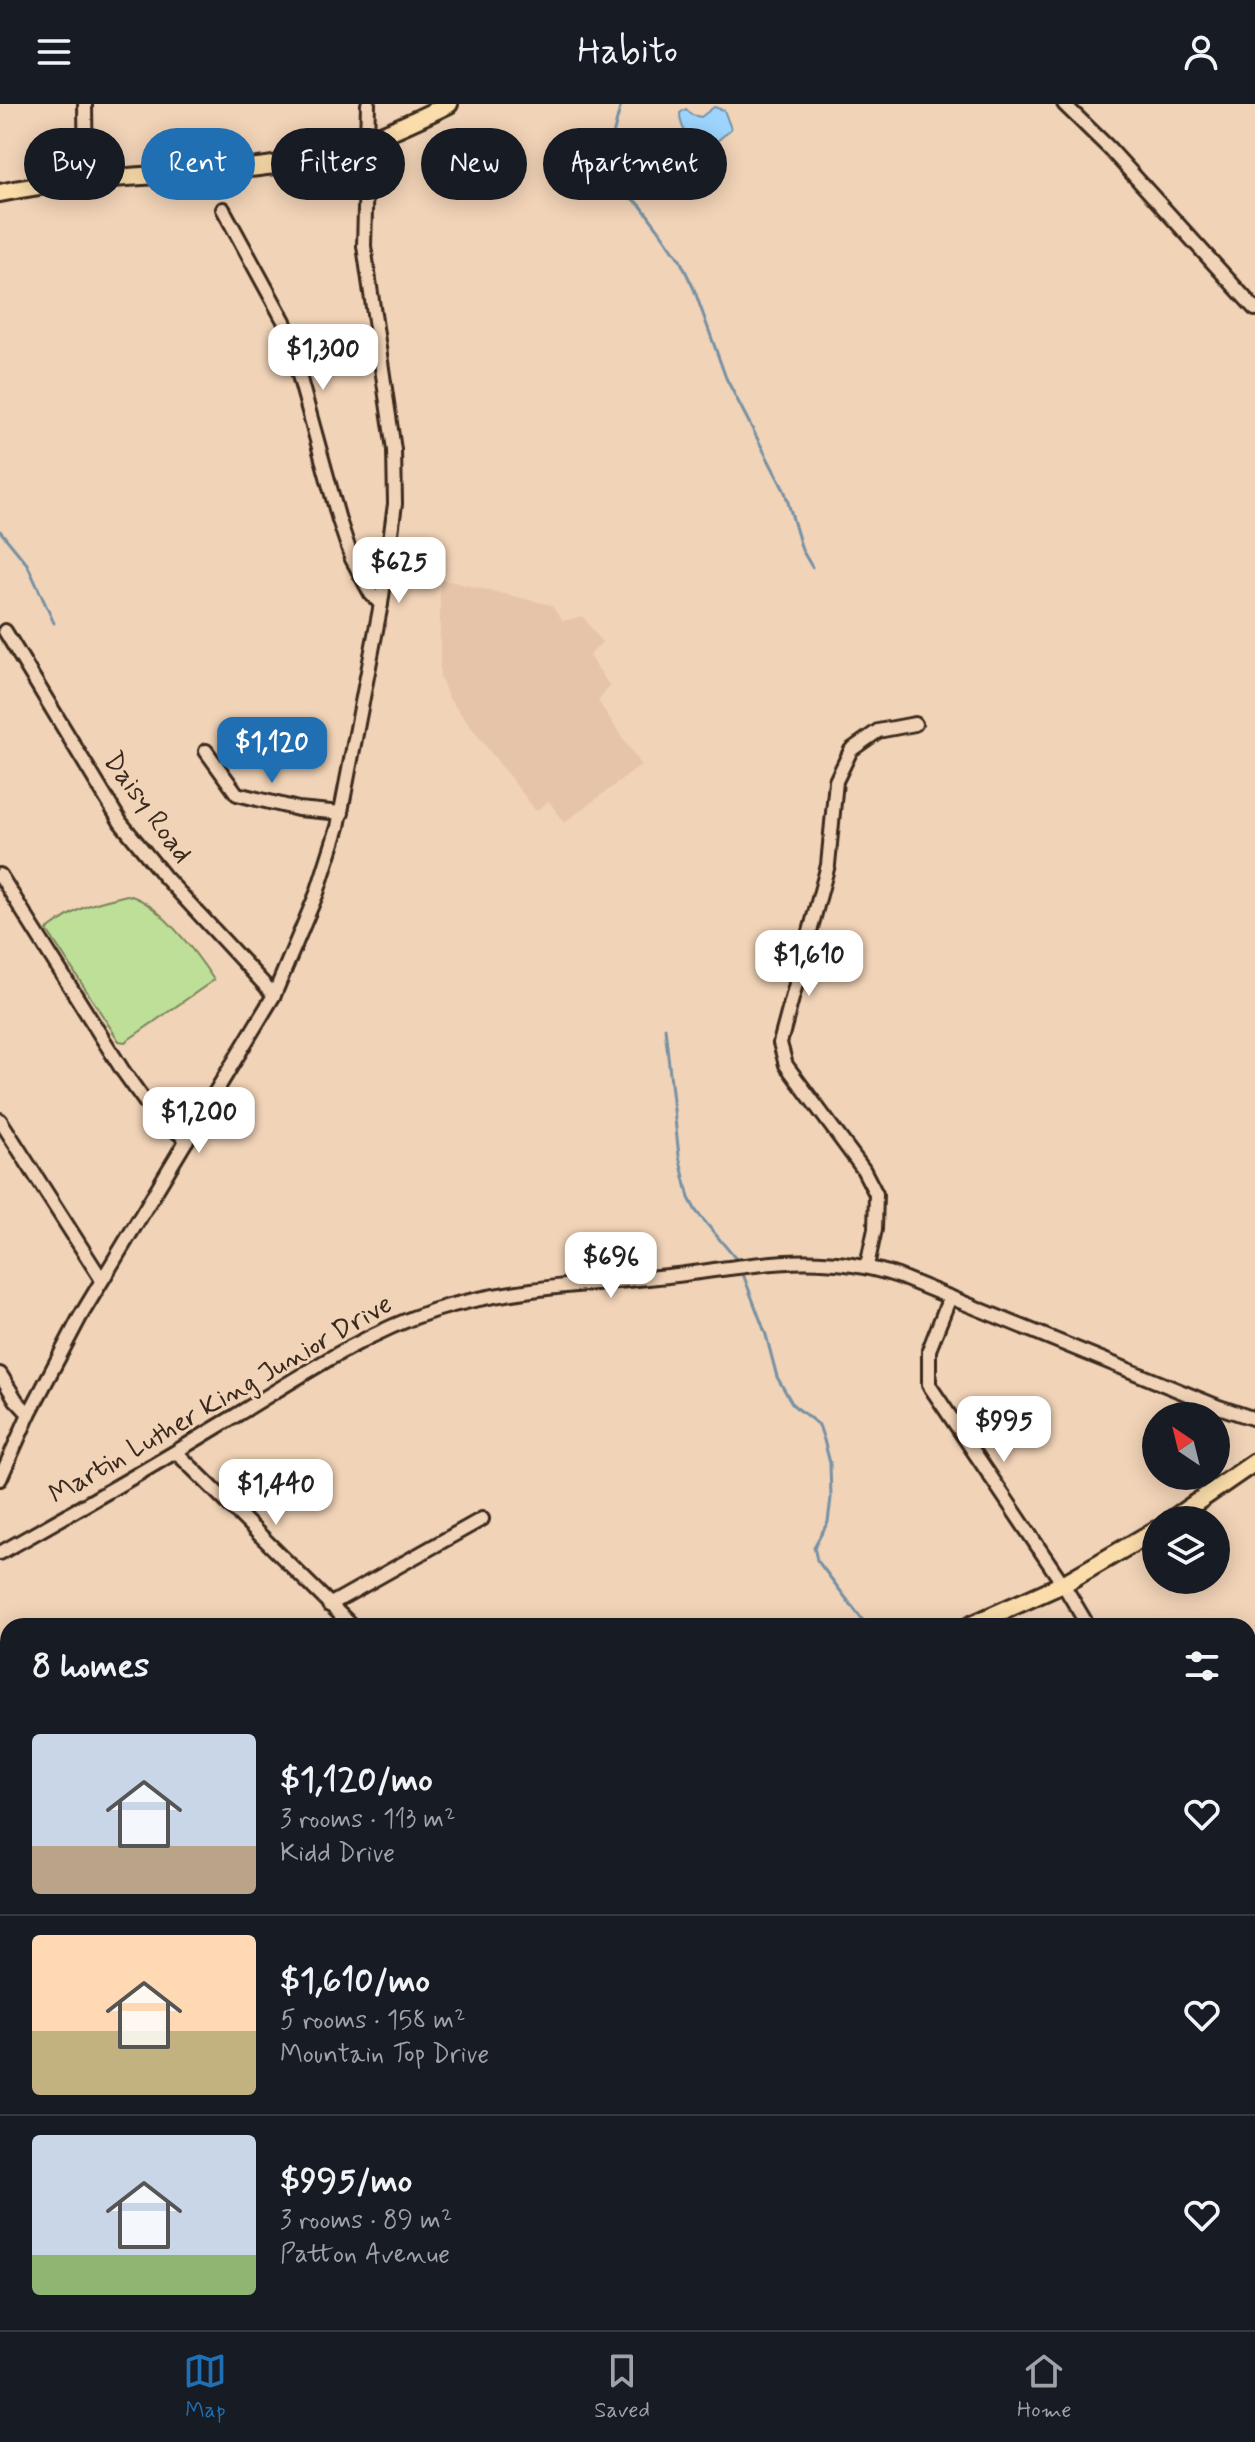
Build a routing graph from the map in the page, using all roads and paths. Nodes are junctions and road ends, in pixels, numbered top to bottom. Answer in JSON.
{"nodes":[{"id":1,"x":85,"y":104,"type":"edge"},
{"id":2,"x":368,"y":104,"type":"edge"},
{"id":3,"x":449,"y":104,"type":"edge"},
{"id":4,"x":1066,"y":105,"type":"edge"},
{"id":5,"x":85,"y":128,"type":"edge"},
{"id":6,"x":367,"y":128,"type":"edge"},
{"id":7,"x":395,"y":128,"type":"edge"},
{"id":8,"x":271,"y":165,"type":"edge"},
{"id":9,"x":125,"y":178,"type":"edge"},
{"id":10,"x":24,"y":190,"type":"edge"},
{"id":11,"x":0,"y":193,"type":"edge"},
{"id":12,"x":365,"y":200,"type":"edge"},
{"id":13,"x":223,"y":209,"type":"dead end"},
{"id":14,"x":1255,"y":309,"type":"edge"},
{"id":15,"x":381,"y":604,"type":"junction"},
{"id":16,"x":5,"y":631,"type":"dead end"},
{"id":17,"x":915,"y":724,"type":"dead end"},
{"id":18,"x":206,"y":751,"type":"dead end"},
{"id":19,"x":342,"y":813,"type":"junction"},
{"id":20,"x":0,"y":875,"type":"edge"},
{"id":21,"x":274,"y":995,"type":"junction"},
{"id":22,"x":0,"y":1120,"type":"edge"},
{"id":23,"x":187,"y":1140,"type":"junction"},
{"id":24,"x":867,"y":1266,"type":"junction"},
{"id":25,"x":102,"y":1280,"type":"junction"},
{"id":26,"x":950,"y":1297,"type":"junction"},
{"id":27,"x":0,"y":1374,"type":"edge"},
{"id":28,"x":29,"y":1414,"type":"junction"},
{"id":29,"x":1255,"y":1419,"type":"edge"},
{"id":30,"x":176,"y":1452,"type":"junction"},
{"id":31,"x":1255,"y":1462,"type":"edge"},
{"id":32,"x":0,"y":1479,"type":"edge"},
{"id":33,"x":1191,"y":1506,"type":"edge"},
{"id":34,"x":482,"y":1519,"type":"dead end"},
{"id":35,"x":1142,"y":1538,"type":"edge"},
{"id":36,"x":0,"y":1553,"type":"edge"},
{"id":37,"x":1063,"y":1584,"type":"junction"},
{"id":38,"x":329,"y":1605,"type":"junction"},
{"id":39,"x":343,"y":1618,"type":"edge"},
{"id":40,"x":987,"y":1618,"type":"edge"},
{"id":41,"x":1083,"y":1618,"type":"edge"}],
"edges":[{"from":1,"to":5,"type":"street"},
{"from":2,"to":6,"type":"street"},
{"from":3,"to":7,"type":"main road"},
{"from":4,"to":14,"type":"street"},
{"from":8,"to":9,"type":"main road"},
{"from":10,"to":11,"type":"main road"},
{"from":12,"to":15,"type":"street"},
{"from":13,"to":15,"type":"street"},
{"from":15,"to":19,"type":"street"},
{"from":16,"to":21,"type":"street","name":"Daisy Road"},
{"from":17,"to":24,"type":"street"},
{"from":18,"to":19,"type":"street"},
{"from":19,"to":21,"type":"street"},
{"from":20,"to":23,"type":"street"},
{"from":21,"to":23,"type":"street"},
{"from":22,"to":25,"type":"street"},
{"from":23,"to":25,"type":"street"},
{"from":24,"to":26,"type":"street","name":"Martin Luther King Junior Drive"},
{"from":24,"to":30,"type":"street","name":"Martin Luther King Junior Drive"},
{"from":25,"to":28,"type":"street"},
{"from":26,"to":29,"type":"street","name":"Martin Luther King Junior Drive"},
{"from":26,"to":37,"type":"street"},
{"from":27,"to":28,"type":"street"},
{"from":28,"to":32,"type":"street"},
{"from":30,"to":36,"type":"street","name":"Martin Luther King Junior Drive"},
{"from":30,"to":38,"type":"street"},
{"from":31,"to":33,"type":"main road"},
{"from":34,"to":38,"type":"street"},
{"from":35,"to":37,"type":"main road"},
{"from":37,"to":40,"type":"main road"},
{"from":37,"to":41,"type":"street"},
{"from":38,"to":39,"type":"street"}]}
